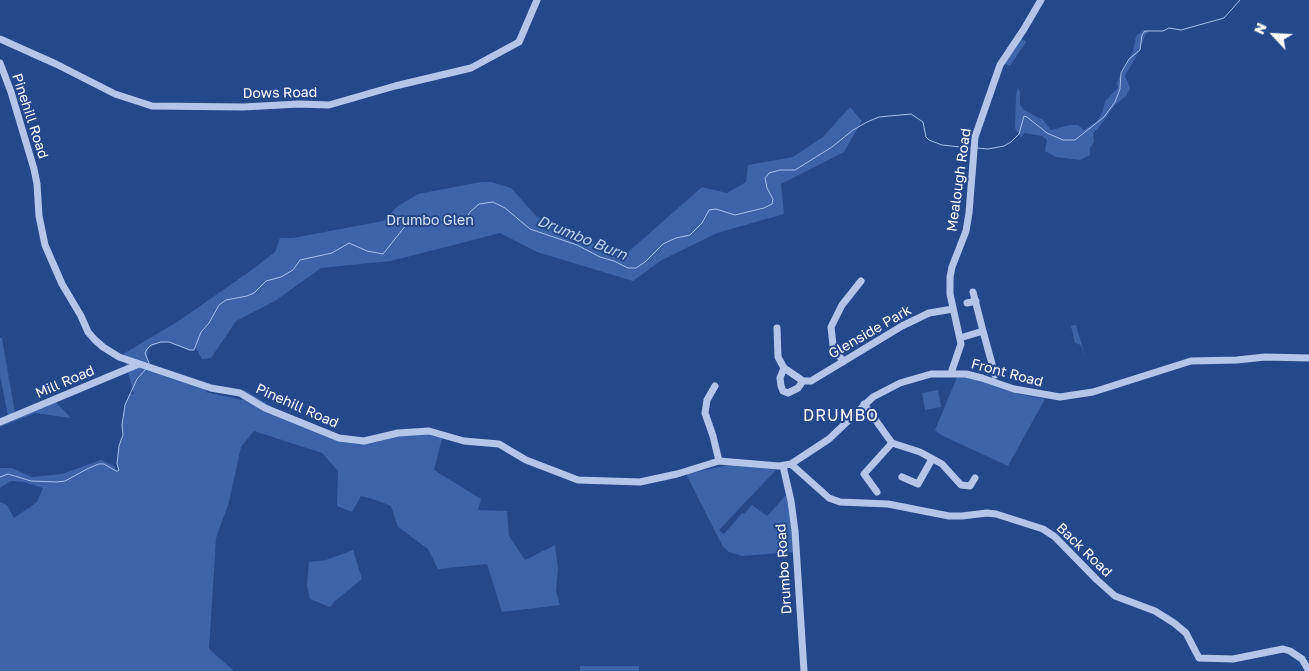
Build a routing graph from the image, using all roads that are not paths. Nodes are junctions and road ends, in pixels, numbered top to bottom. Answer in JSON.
{"nodes":[{"id":1,"x":537,"y":0,"type":"edge"},
{"id":2,"x":1041,"y":0,"type":"edge"},
{"id":3,"x":0,"y":39,"type":"edge"},
{"id":4,"x":0,"y":63,"type":"edge"},
{"id":5,"x":861,"y":281,"type":"dead end"},
{"id":6,"x":847,"y":285,"type":"dead end"},
{"id":7,"x":854,"y":290,"type":"junction"},
{"id":8,"x":973,"y":292,"type":"dead end"},
{"id":9,"x":976,"y":301,"type":"junction"},
{"id":10,"x":967,"y":303,"type":"dead end"},
{"id":11,"x":953,"y":309,"type":"junction"},
{"id":12,"x":777,"y":328,"type":"dead end"},
{"id":13,"x":984,"y":331,"type":"junction"},
{"id":14,"x":960,"y":338,"type":"junction"},
{"id":15,"x":1309,"y":358,"type":"edge"},
{"id":16,"x":843,"y":362,"type":"junction"},
{"id":17,"x":144,"y":366,"type":"junction"},
{"id":18,"x":784,"y":368,"type":"junction"},
{"id":19,"x":984,"y":370,"type":"dead end"},
{"id":20,"x":951,"y":373,"type":"junction"},
{"id":21,"x":803,"y":381,"type":"junction"},
{"id":22,"x":715,"y":386,"type":"dead end"},
{"id":23,"x":864,"y":404,"type":"junction"},
{"id":24,"x":0,"y":422,"type":"edge"},
{"id":25,"x":892,"y":443,"type":"junction"},
{"id":26,"x":932,"y":458,"type":"junction"},
{"id":27,"x":719,"y":461,"type":"junction"},
{"id":28,"x":791,"y":464,"type":"junction"},
{"id":29,"x":784,"y":466,"type":"junction"},
{"id":30,"x":902,"y":477,"type":"dead end"},
{"id":31,"x":974,"y":478,"type":"dead end"},
{"id":32,"x":877,"y":492,"type":"dead end"},
{"id":33,"x":804,"y":671,"type":"edge"},
{"id":34,"x":1309,"y":671,"type":"edge"}],
"edges":[{"from":1,"to":3,"type":"street","name":"Dows Road"},
{"from":2,"to":11,"type":"street","name":"Mealough Road"},
{"from":4,"to":17,"type":"street","name":"Pinehill Road"},
{"from":5,"to":7,"type":"street"},
{"from":6,"to":7,"type":"street"},
{"from":7,"to":16,"type":"street"},
{"from":8,"to":9,"type":"street"},
{"from":9,"to":10,"type":"street"},
{"from":9,"to":13,"type":"street"},
{"from":11,"to":14,"type":"street","name":"Mealough Road"},
{"from":11,"to":16,"type":"street","name":"Glenside Park"},
{"from":12,"to":18,"type":"street","name":"Glenside Park"},
{"from":13,"to":14,"type":"street"},
{"from":13,"to":19,"type":"street"},
{"from":14,"to":20,"type":"street","name":"Mealough Road"},
{"from":15,"to":20,"type":"street","name":"Front Road"},
{"from":16,"to":21,"type":"street","name":"Glenside Park"},
{"from":17,"to":24,"type":"street","name":"Mill Road"},
{"from":17,"to":27,"type":"street","name":"Pinehill Road"},
{"from":18,"to":21,"type":"street"},
{"from":18,"to":21,"type":"street","name":"Glenside Park"},
{"from":20,"to":23,"type":"street","name":"Front Road"},
{"from":22,"to":27,"type":"street"},
{"from":23,"to":25,"type":"street"},
{"from":23,"to":28,"type":"street","name":"Front Road"},
{"from":25,"to":26,"type":"street"},
{"from":25,"to":32,"type":"street"},
{"from":26,"to":30,"type":"street"},
{"from":26,"to":31,"type":"street"},
{"from":27,"to":29,"type":"street","name":"Pinehill Road"},
{"from":28,"to":29,"type":"street","name":"Front Road"},
{"from":28,"to":34,"type":"street","name":"Back Road"},
{"from":29,"to":33,"type":"street","name":"Drumbo Road"}]}
